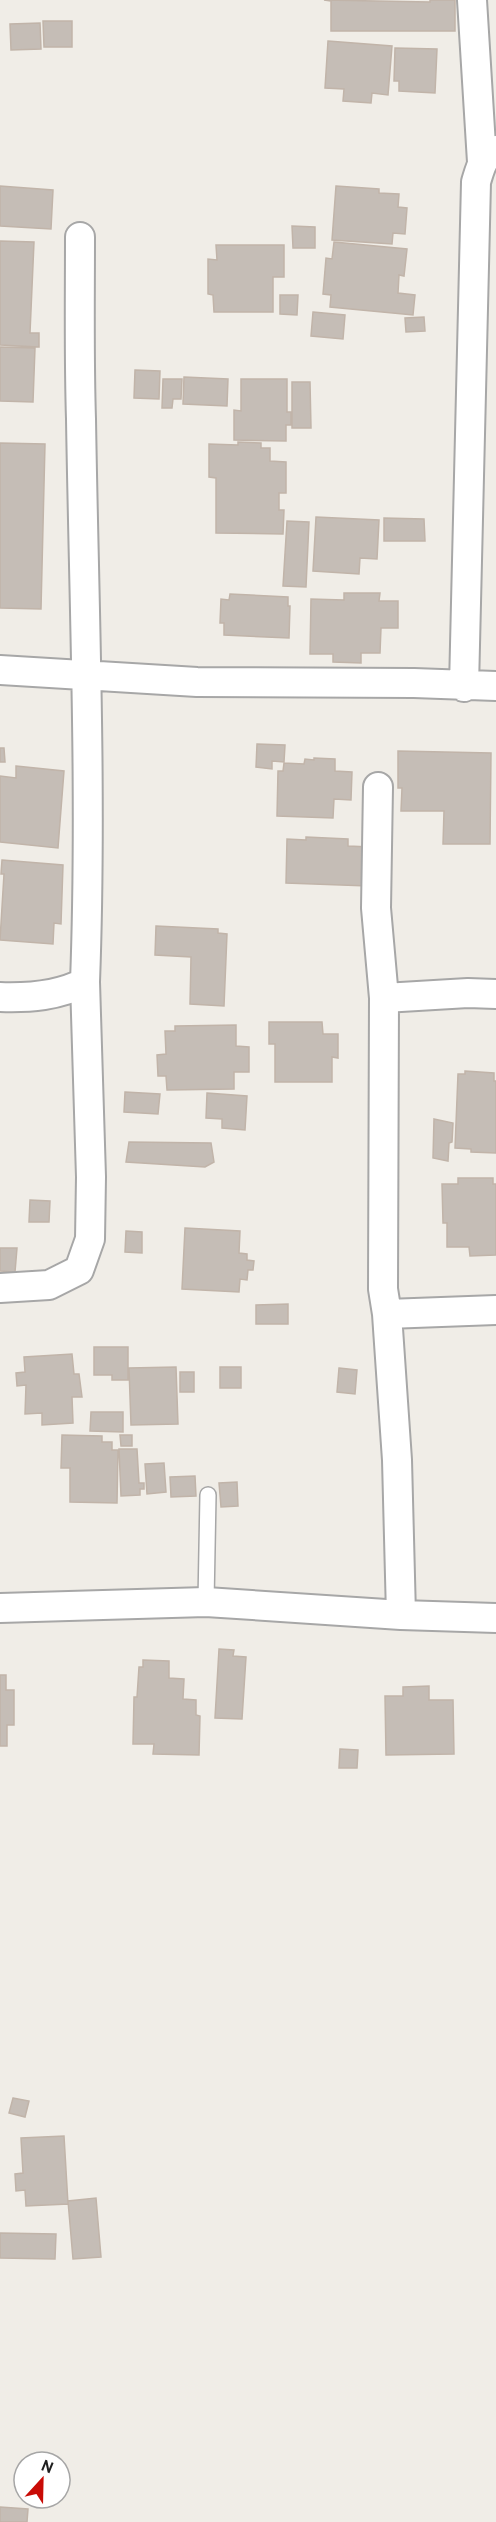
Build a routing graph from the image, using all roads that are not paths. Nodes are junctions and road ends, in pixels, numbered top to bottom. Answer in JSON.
{"nodes":[{"id":1,"x":472,"y":0,"type":"edge"},
{"id":2,"x":489,"y":156,"type":"edge"},
{"id":3,"x":80,"y":237,"type":"dead end"},
{"id":4,"x":0,"y":670,"type":"edge"},
{"id":5,"x":87,"y":675,"type":"junction"},
{"id":6,"x":464,"y":687,"type":"junction"},
{"id":7,"x":496,"y":687,"type":"edge"},
{"id":8,"x":378,"y":787,"type":"dead end"},
{"id":9,"x":85,"y":982,"type":"junction"},
{"id":10,"x":496,"y":994,"type":"edge"},
{"id":11,"x":0,"y":997,"type":"edge"},
{"id":12,"x":384,"y":998,"type":"junction"},
{"id":13,"x":0,"y":1288,"type":"edge"},
{"id":14,"x":496,"y":1310,"type":"edge"},
{"id":15,"x":387,"y":1314,"type":"junction"},
{"id":16,"x":208,"y":1495,"type":"dead end"},
{"id":17,"x":206,"y":1602,"type":"junction"},
{"id":18,"x":0,"y":1608,"type":"edge"},
{"id":19,"x":401,"y":1615,"type":"junction"},
{"id":20,"x":496,"y":1618,"type":"edge"}],
"edges":[{"from":1,"to":2,"type":"street"},
{"from":2,"to":6,"type":"street"},
{"from":3,"to":5,"type":"street"},
{"from":4,"to":5,"type":"street"},
{"from":5,"to":6,"type":"street"},
{"from":5,"to":9,"type":"street"},
{"from":6,"to":7,"type":"street"},
{"from":8,"to":12,"type":"street"},
{"from":9,"to":11,"type":"street"},
{"from":9,"to":13,"type":"street"},
{"from":10,"to":12,"type":"street"},
{"from":12,"to":15,"type":"street"},
{"from":14,"to":15,"type":"street"},
{"from":15,"to":19,"type":"street"},
{"from":16,"to":17,"type":"lane"},
{"from":17,"to":18,"type":"street"},
{"from":17,"to":19,"type":"street"},
{"from":19,"to":20,"type":"street"}]}
